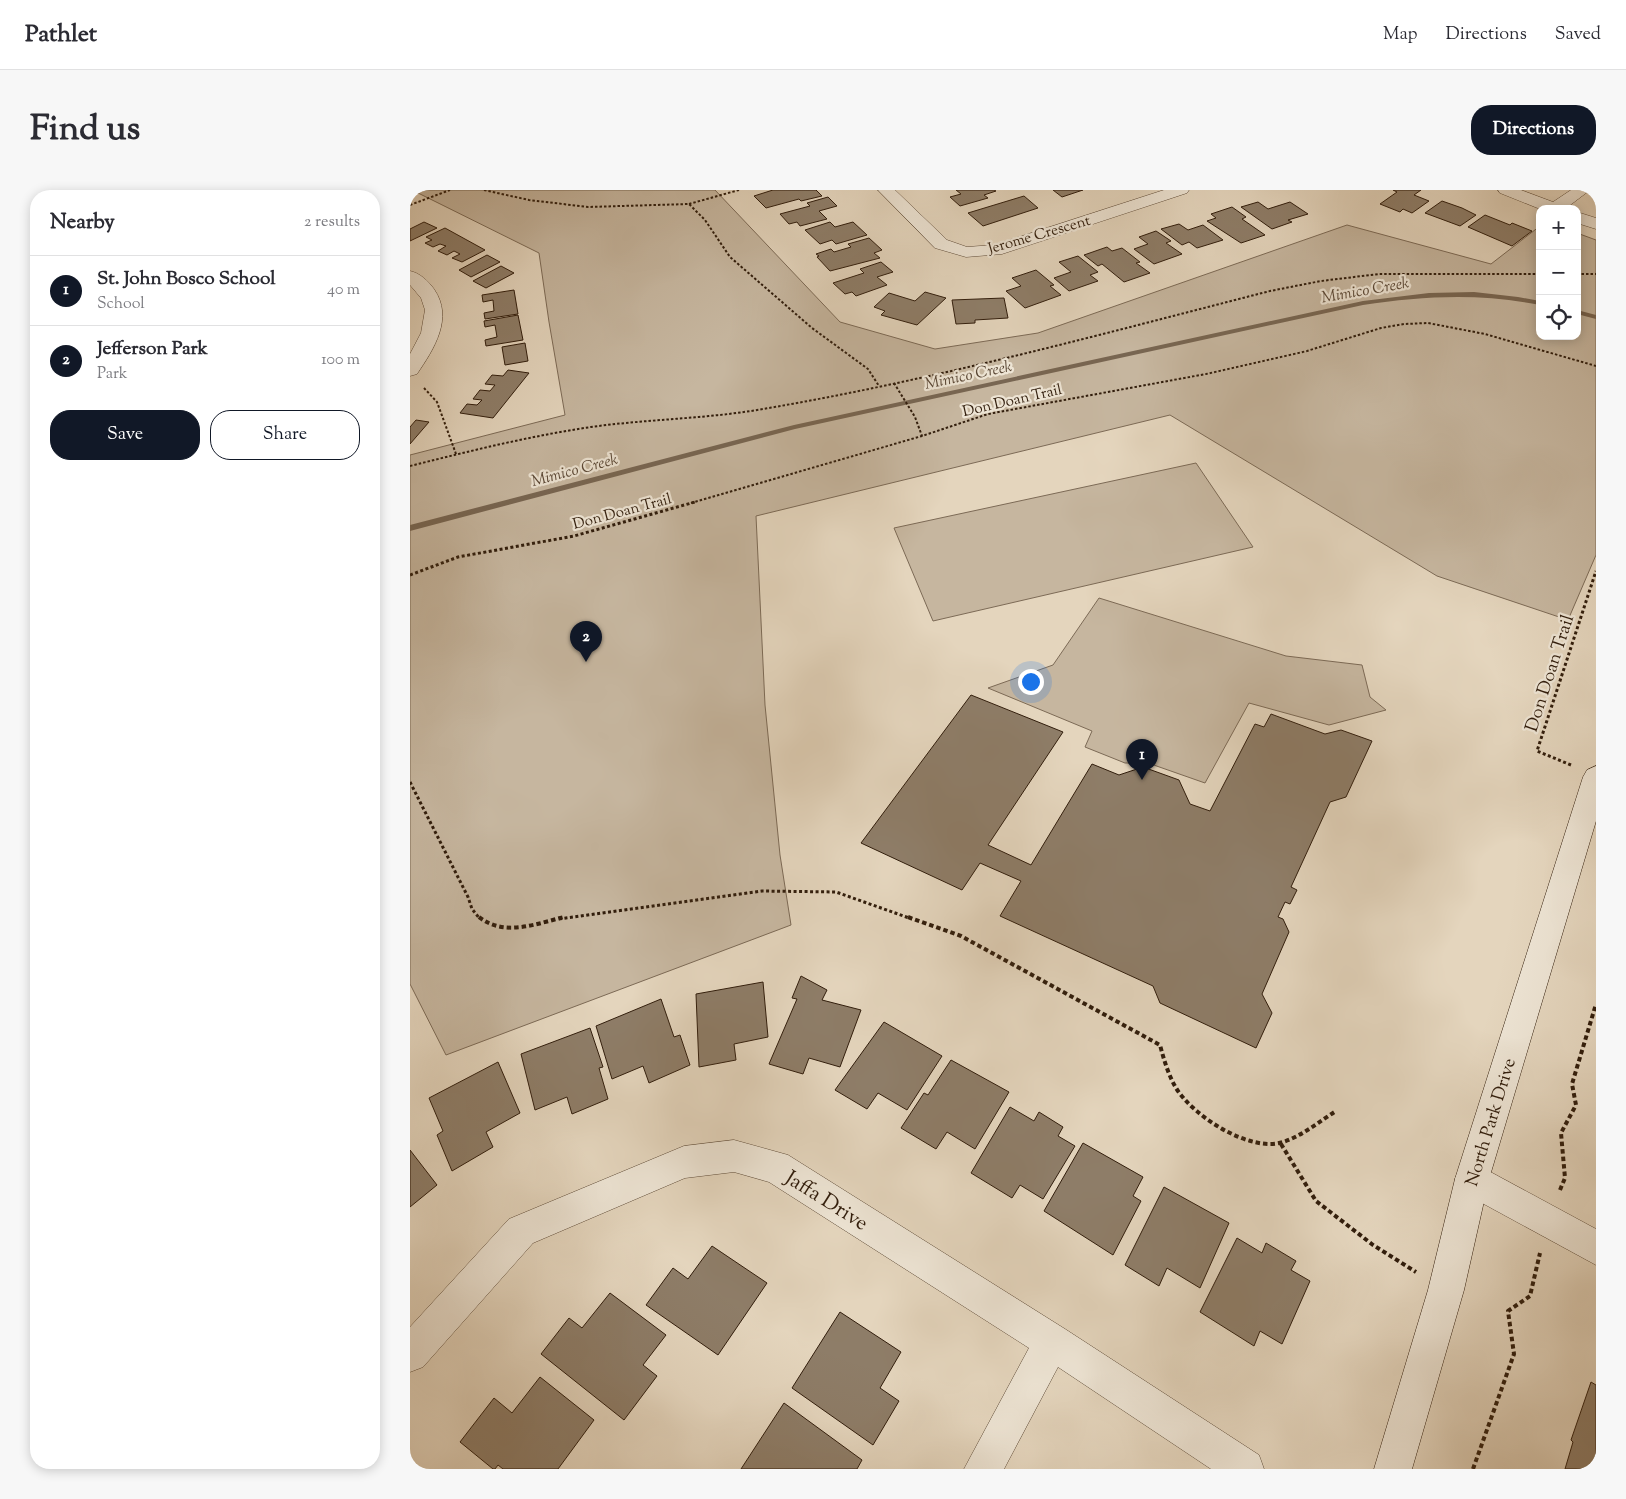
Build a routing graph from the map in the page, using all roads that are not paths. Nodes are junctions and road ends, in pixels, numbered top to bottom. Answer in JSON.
{"nodes":[{"id":1,"x":886,"y":190,"type":"edge"},
{"id":2,"x":1181,"y":190,"type":"edge"},
{"id":3,"x":1506,"y":190,"type":"edge"},
{"id":4,"x":1582,"y":190,"type":"edge"},
{"id":5,"x":1548,"y":205,"type":"edge"},
{"id":6,"x":1560,"y":205,"type":"edge"},
{"id":7,"x":1581,"y":218,"type":"edge"},
{"id":8,"x":1596,"y":224,"type":"edge"},
{"id":9,"x":410,"y":276,"type":"edge"},
{"id":10,"x":410,"y":370,"type":"edge"},
{"id":11,"x":1588,"y":772,"type":"edge"},
{"id":12,"x":1472,"y":1179,"type":"junction"},
{"id":13,"x":1596,"y":1248,"type":"edge"},
{"id":14,"x":1052,"y":1342,"type":"junction"},
{"id":15,"x":410,"y":1354,"type":"edge"},
{"id":16,"x":983,"y":1469,"type":"edge"},
{"id":17,"x":1245,"y":1469,"type":"edge"},
{"id":18,"x":1393,"y":1469,"type":"edge"}],
"edges":[{"from":1,"to":2,"type":"street","name":"Jerome Crescent"},
{"from":3,"to":5,"type":"street"},
{"from":4,"to":6,"type":"street"},
{"from":7,"to":8,"type":"street"},
{"from":9,"to":10,"type":"street"},
{"from":11,"to":12,"type":"street","name":"North Park Drive"},
{"from":12,"to":13,"type":"street"},
{"from":12,"to":18,"type":"street","name":"North Park Drive"},
{"from":14,"to":15,"type":"street","name":"Jaffa Drive"},
{"from":14,"to":16,"type":"street"},
{"from":14,"to":17,"type":"street","name":"Jaffa Drive"}]}
